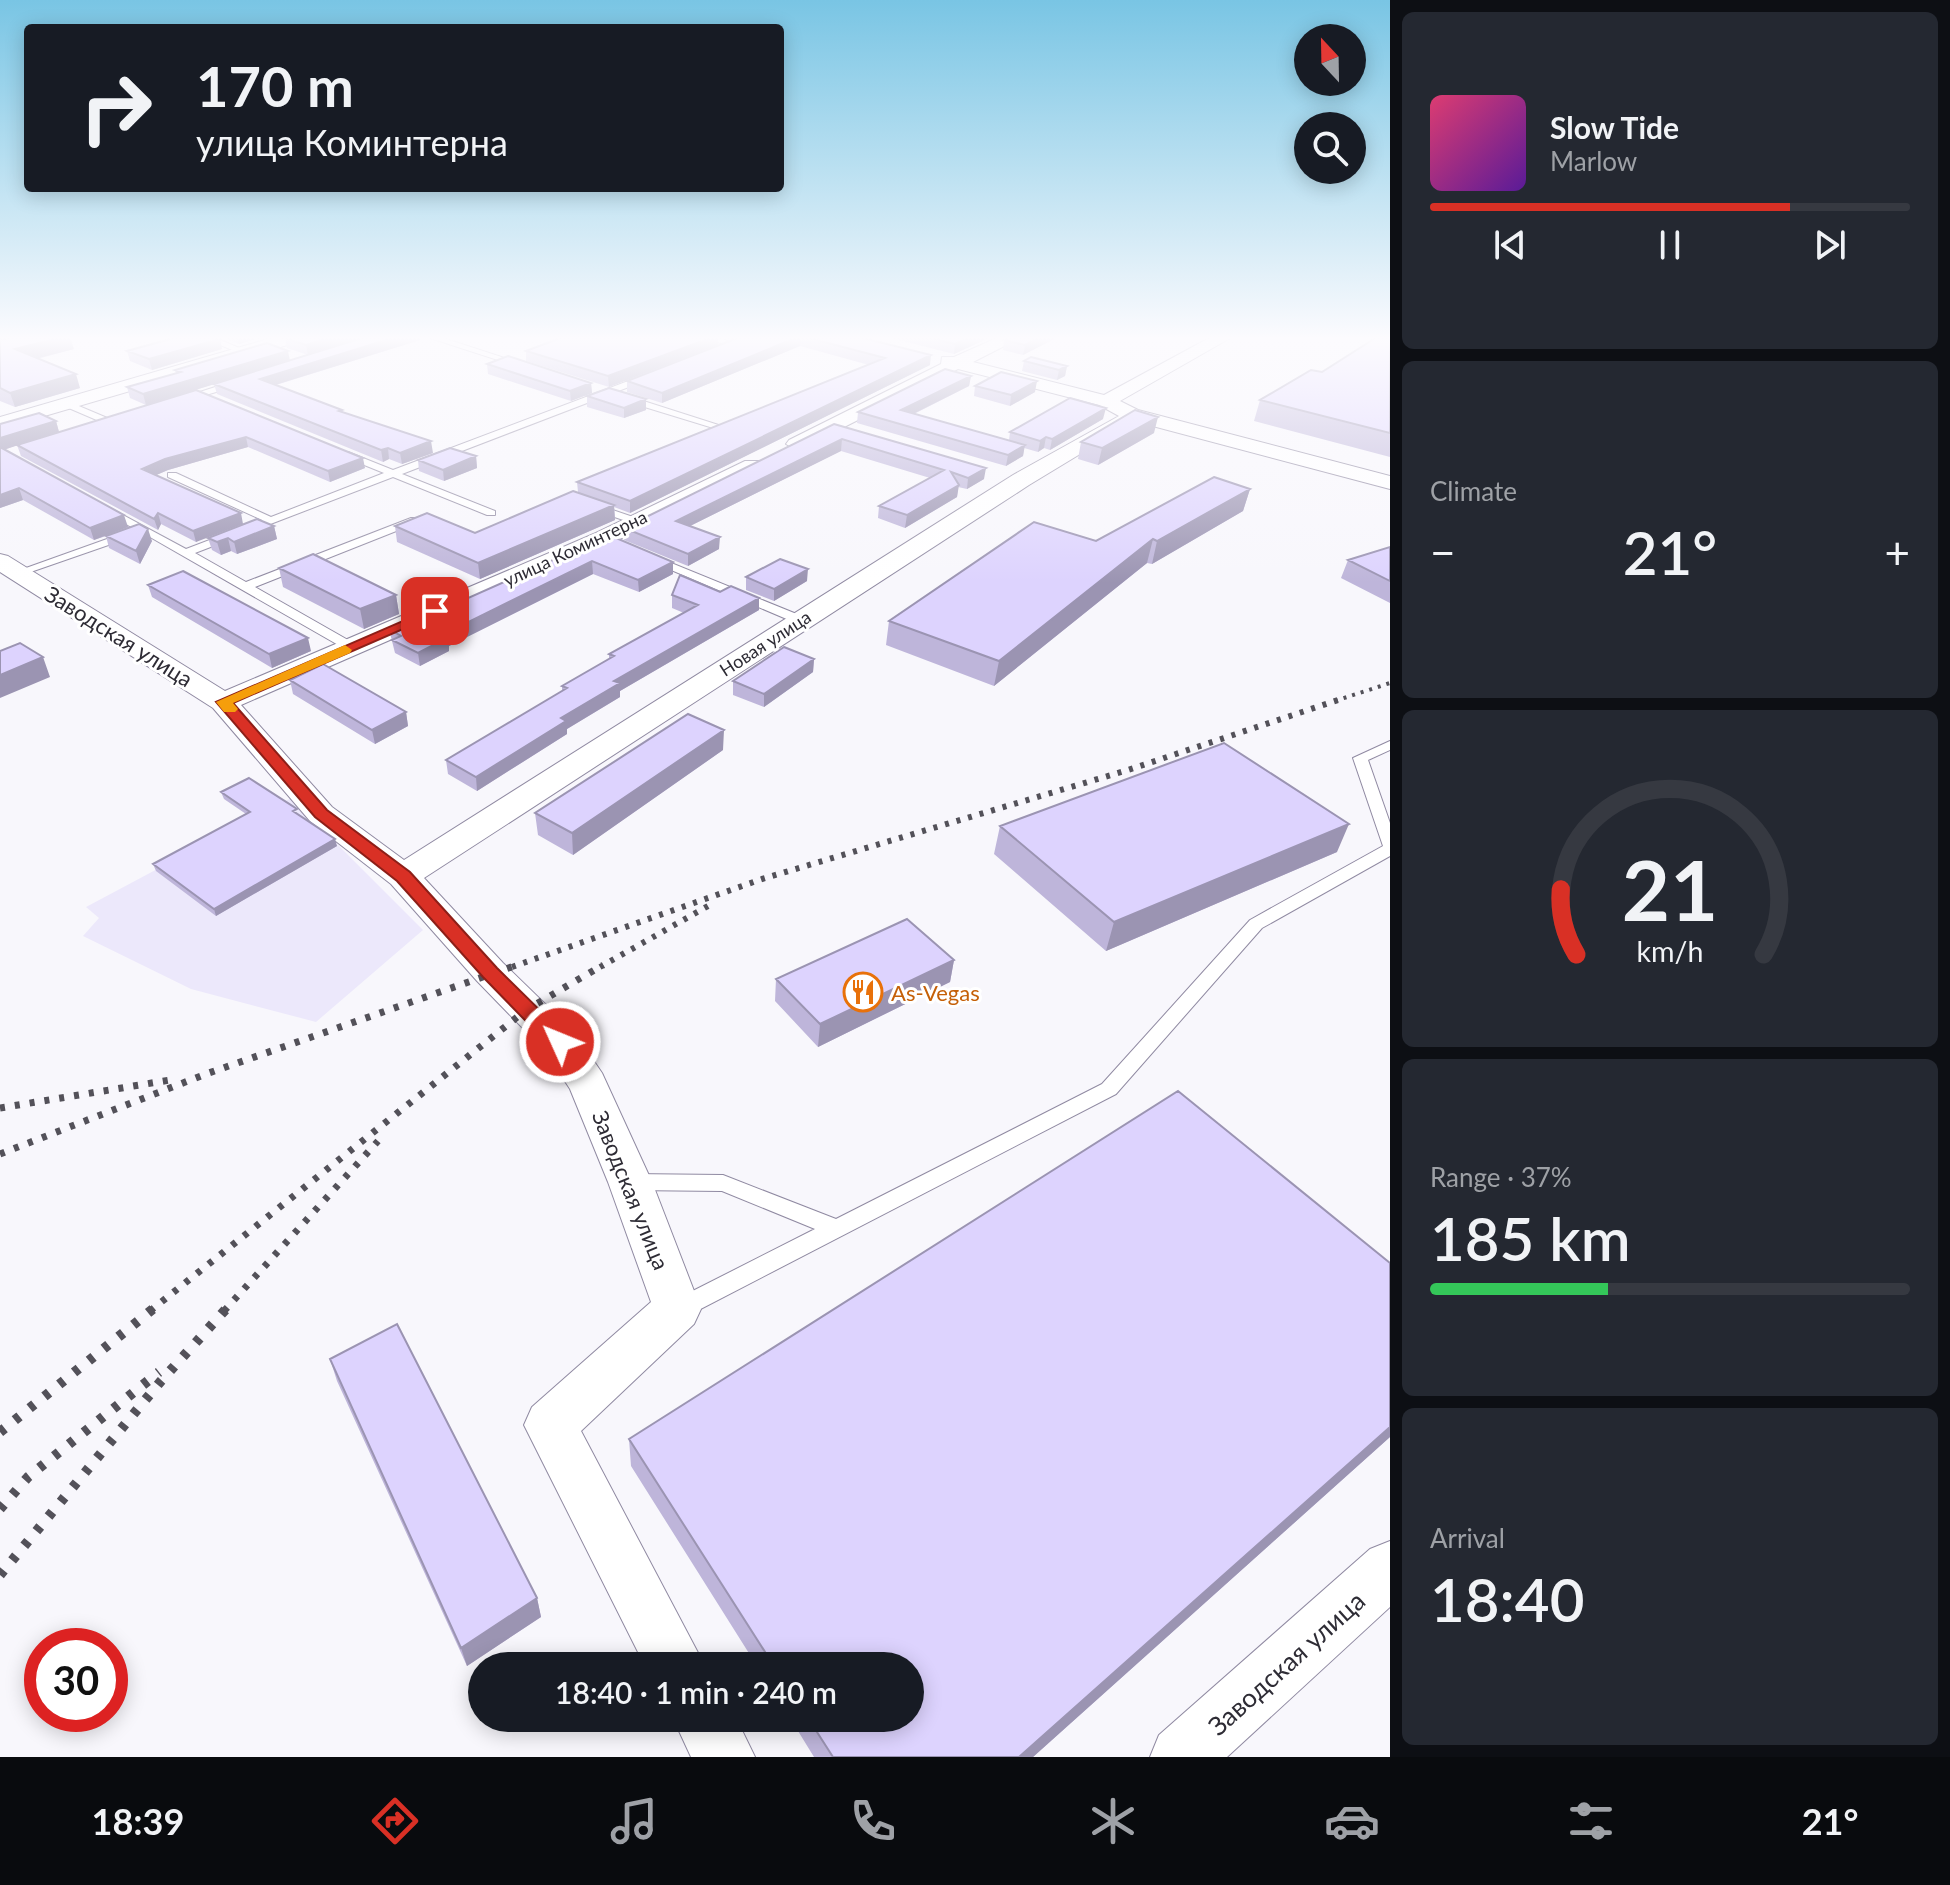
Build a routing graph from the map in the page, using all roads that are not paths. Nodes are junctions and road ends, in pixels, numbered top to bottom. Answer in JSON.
{"nodes":[{"id":1,"x":102,"y":419,"type":"edge"},
{"id":2,"x":120,"y":419,"type":"edge"},
{"id":3,"x":536,"y":419,"type":"edge"},
{"id":4,"x":694,"y":419,"type":"edge"},
{"id":5,"x":848,"y":419,"type":"edge"},
{"id":6,"x":1123,"y":419,"type":"edge"},
{"id":7,"x":1150,"y":419,"type":"edge"},
{"id":8,"x":109,"y":422,"type":"junction"},
{"id":9,"x":96,"y":426,"type":"edge"},
{"id":10,"x":835,"y":426,"type":"junction"},
{"id":11,"x":726,"y":429,"type":"edge"},
{"id":12,"x":863,"y":434,"type":"edge"},
{"id":13,"x":337,"y":451,"type":"edge"},
{"id":14,"x":993,"y":471,"type":"dead end"},
{"id":15,"x":393,"y":473,"type":"junction"},
{"id":16,"x":172,"y":475,"type":"dead end"},
{"id":17,"x":1021,"y":480,"type":"junction"},
{"id":18,"x":1390,"y":483,"type":"edge"},
{"id":19,"x":94,"y":502,"type":"edge"},
{"id":20,"x":586,"y":503,"type":"edge"},
{"id":21,"x":491,"y":513,"type":"dead end"},
{"id":22,"x":423,"y":517,"type":"edge"},
{"id":23,"x":270,"y":520,"type":"junction"},
{"id":24,"x":635,"y":521,"type":"junction"},
{"id":25,"x":144,"y":529,"type":"junction"},
{"id":26,"x":185,"y":553,"type":"junction"},
{"id":27,"x":646,"y":555,"type":"edge"},
{"id":28,"x":9,"y":567,"type":"edge"},
{"id":29,"x":245,"y":587,"type":"junction"},
{"id":30,"x":800,"y":620,"type":"junction"},
{"id":31,"x":351,"y":647,"type":"junction"},
{"id":32,"x":223,"y":702,"type":"junction"},
{"id":33,"x":1390,"y":745,"type":"edge"},
{"id":34,"x":1390,"y":847,"type":"edge"},
{"id":35,"x":403,"y":876,"type":"junction"},
{"id":36,"x":630,"y":1182,"type":"junction"},
{"id":37,"x":836,"y":1228,"type":"junction"},
{"id":38,"x":677,"y":1309,"type":"junction"},
{"id":39,"x":1390,"y":1569,"type":"edge"},
{"id":40,"x":669,"y":1652,"type":"edge"},
{"id":41,"x":711,"y":1732,"type":"edge"},
{"id":42,"x":724,"y":1757,"type":"edge"},
{"id":43,"x":1181,"y":1757,"type":"edge"}],
"edges":[{"from":1,"to":8,"type":"lane"},
{"from":2,"to":8,"type":"lane"},
{"from":3,"to":15,"type":"lane"},
{"from":4,"to":11,"type":"lane"},
{"from":5,"to":10,"type":"street","name":"улица Коминтерна"},
{"from":6,"to":17,"type":"street","name":"Новая улица"},
{"from":7,"to":18,"type":"street"},
{"from":8,"to":9,"type":"lane"},
{"from":10,"to":12,"type":"street"},
{"from":10,"to":24,"type":"street","name":"улица Коминтерна"},
{"from":13,"to":15,"type":"lane"},
{"from":14,"to":17,"type":"street"},
{"from":15,"to":21,"type":"lane"},
{"from":15,"to":23,"type":"lane"},
{"from":16,"to":23,"type":"lane"},
{"from":17,"to":30,"type":"street","name":"Новая улица"},
{"from":19,"to":25,"type":"lane"},
{"from":20,"to":24,"type":"lane"},
{"from":22,"to":29,"type":"lane"},
{"from":23,"to":26,"type":"lane"},
{"from":24,"to":31,"type":"street","name":"улица Коминтерна"},
{"from":25,"to":26,"type":"lane"},
{"from":25,"to":28,"type":"lane"},
{"from":26,"to":29,"type":"lane"},
{"from":27,"to":30,"type":"lane"},
{"from":28,"to":32,"type":"street","name":"Заводская улица"},
{"from":29,"to":31,"type":"lane"},
{"from":30,"to":35,"type":"street","name":"Новая улица"},
{"from":31,"to":32,"type":"street","name":"улица Коминтерна"},
{"from":32,"to":35,"type":"street","name":"Заводская улица"},
{"from":33,"to":34,"type":"lane"},
{"from":34,"to":37,"type":"lane"},
{"from":35,"to":36,"type":"street","name":"Заводская улица"},
{"from":36,"to":37,"type":"lane"},
{"from":36,"to":38,"type":"street","name":"Заводская улица"},
{"from":37,"to":38,"type":"lane"},
{"from":38,"to":40,"type":"street"},
{"from":39,"to":43,"type":"street","name":"Заводская улица"},
{"from":41,"to":42,"type":"street"}]}
